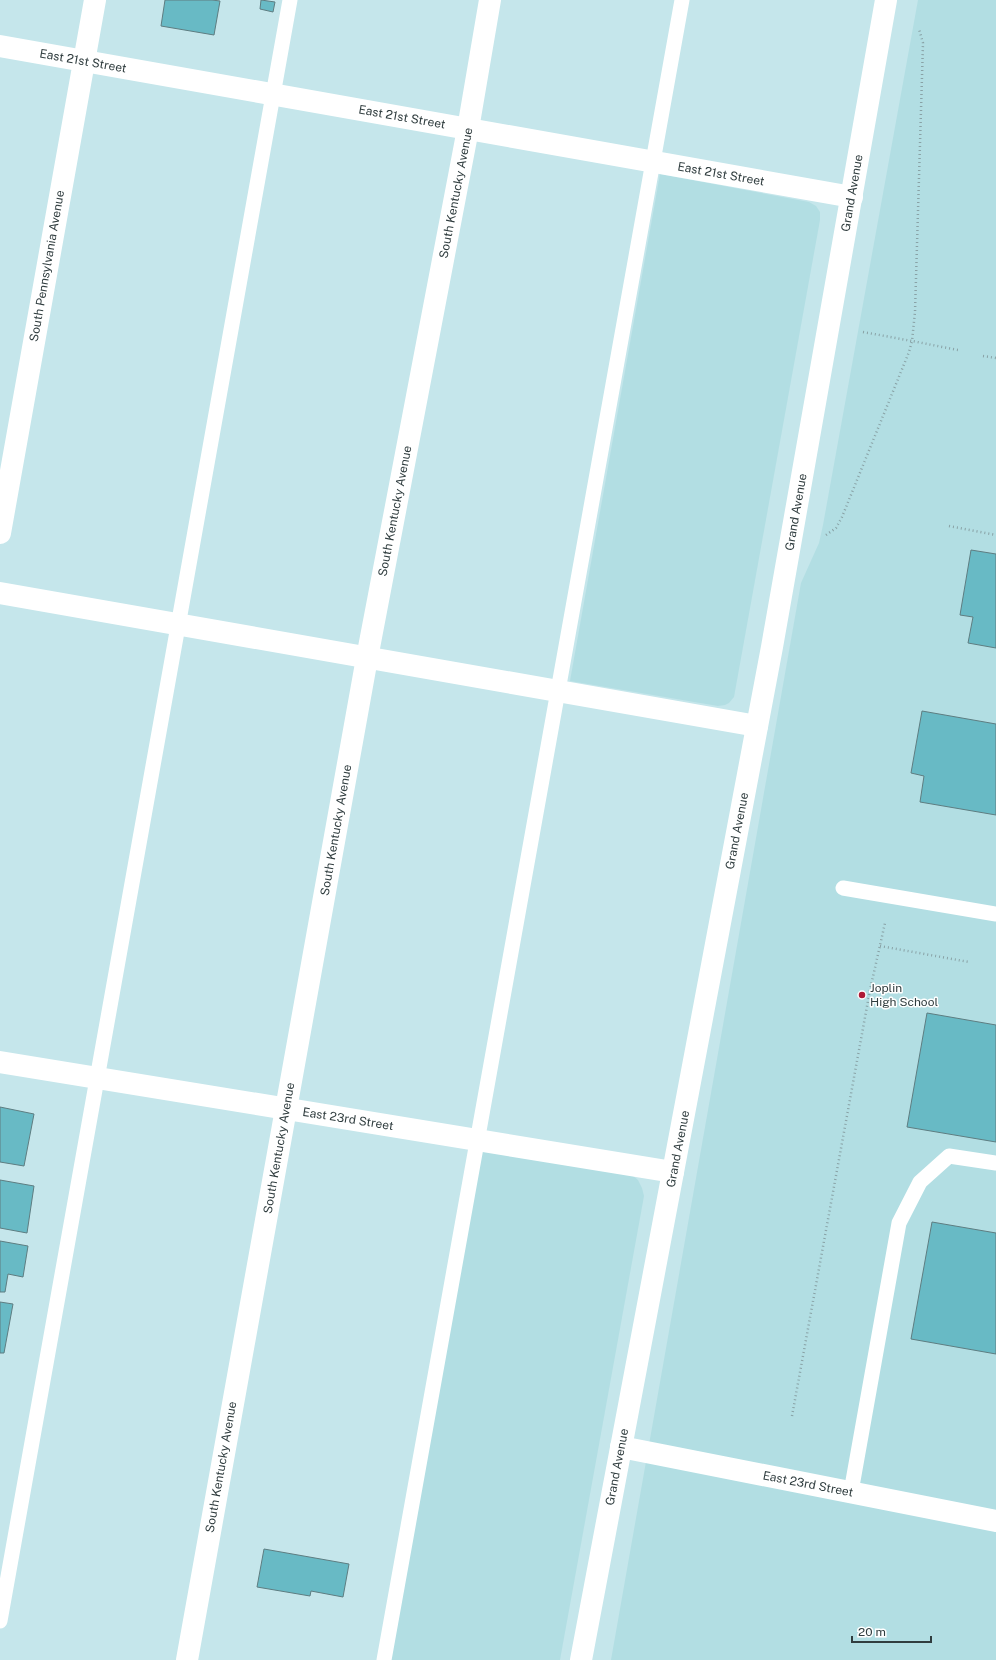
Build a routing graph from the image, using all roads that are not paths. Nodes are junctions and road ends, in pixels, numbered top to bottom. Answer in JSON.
{"nodes":[{"id":1,"x":95,"y":0,"type":"edge"},
{"id":2,"x":290,"y":0,"type":"edge"},
{"id":3,"x":490,"y":0,"type":"edge"},
{"id":4,"x":682,"y":0,"type":"edge"},
{"id":5,"x":886,"y":0,"type":"edge"},
{"id":6,"x":0,"y":46,"type":"edge"},
{"id":7,"x":84,"y":61,"type":"junction"},
{"id":8,"x":273,"y":94,"type":"junction"},
{"id":9,"x":468,"y":129,"type":"junction"},
{"id":10,"x":653,"y":162,"type":"junction"},
{"id":11,"x":852,"y":197,"type":"junction"},
{"id":12,"x":0,"y":533,"type":"edge"},
{"id":13,"x":0,"y":593,"type":"edge"},
{"id":14,"x":178,"y":625,"type":"junction"},
{"id":15,"x":367,"y":658,"type":"junction"},
{"id":16,"x":558,"y":691,"type":"junction"},
{"id":17,"x":757,"y":726,"type":"junction"},
{"id":18,"x":843,"y":888,"type":"dead end"},
{"id":19,"x":996,"y":914,"type":"edge"},
{"id":20,"x":0,"y":1062,"type":"edge"},
{"id":21,"x":97,"y":1078,"type":"junction"},
{"id":22,"x":286,"y":1109,"type":"junction"},
{"id":23,"x":477,"y":1140,"type":"junction"},
{"id":24,"x":996,"y":1163,"type":"edge"},
{"id":25,"x":673,"y":1172,"type":"junction"},
{"id":26,"x":621,"y":1447,"type":"junction"},
{"id":27,"x":851,"y":1492,"type":"junction"},
{"id":28,"x":996,"y":1521,"type":"edge"},
{"id":29,"x":0,"y":1621,"type":"edge"},
{"id":30,"x":187,"y":1660,"type":"edge"},
{"id":31,"x":384,"y":1660,"type":"edge"},
{"id":32,"x":581,"y":1660,"type":"edge"}],
"edges":[{"from":1,"to":7,"type":"street","name":"South Pennsylvania Avenue"},
{"from":2,"to":8,"type":"lane"},
{"from":3,"to":9,"type":"street","name":"South Kentucky Avenue"},
{"from":4,"to":10,"type":"lane"},
{"from":5,"to":11,"type":"street","name":"Grand Avenue"},
{"from":6,"to":7,"type":"street","name":"East 21st Street"},
{"from":7,"to":8,"type":"street","name":"East 21st Street"},
{"from":7,"to":12,"type":"street","name":"South Pennsylvania Avenue"},
{"from":8,"to":9,"type":"street","name":"East 21st Street"},
{"from":8,"to":14,"type":"lane"},
{"from":9,"to":10,"type":"street","name":"East 21st Street"},
{"from":9,"to":15,"type":"street","name":"South Kentucky Avenue"},
{"from":10,"to":11,"type":"street","name":"East 21st Street"},
{"from":10,"to":16,"type":"lane"},
{"from":11,"to":17,"type":"street","name":"Grand Avenue"},
{"from":13,"to":14,"type":"street"},
{"from":14,"to":15,"type":"street"},
{"from":14,"to":21,"type":"lane"},
{"from":15,"to":16,"type":"street"},
{"from":15,"to":22,"type":"street","name":"South Kentucky Avenue"},
{"from":16,"to":17,"type":"street"},
{"from":16,"to":23,"type":"lane"},
{"from":17,"to":25,"type":"street","name":"Grand Avenue"},
{"from":18,"to":19,"type":"lane"},
{"from":20,"to":21,"type":"street","name":"East 23rd Street"},
{"from":21,"to":22,"type":"street","name":"East 23rd Street"},
{"from":21,"to":29,"type":"lane"},
{"from":22,"to":23,"type":"street","name":"East 23rd Street"},
{"from":22,"to":30,"type":"street","name":"South Kentucky Avenue"},
{"from":23,"to":25,"type":"street","name":"East 23rd Street"},
{"from":23,"to":31,"type":"lane"},
{"from":24,"to":27,"type":"lane"},
{"from":25,"to":26,"type":"street","name":"Grand Avenue"},
{"from":26,"to":27,"type":"street","name":"East 23rd Street"},
{"from":26,"to":32,"type":"street","name":"Grand Avenue"},
{"from":27,"to":28,"type":"street","name":"East 23rd Street"}]}
